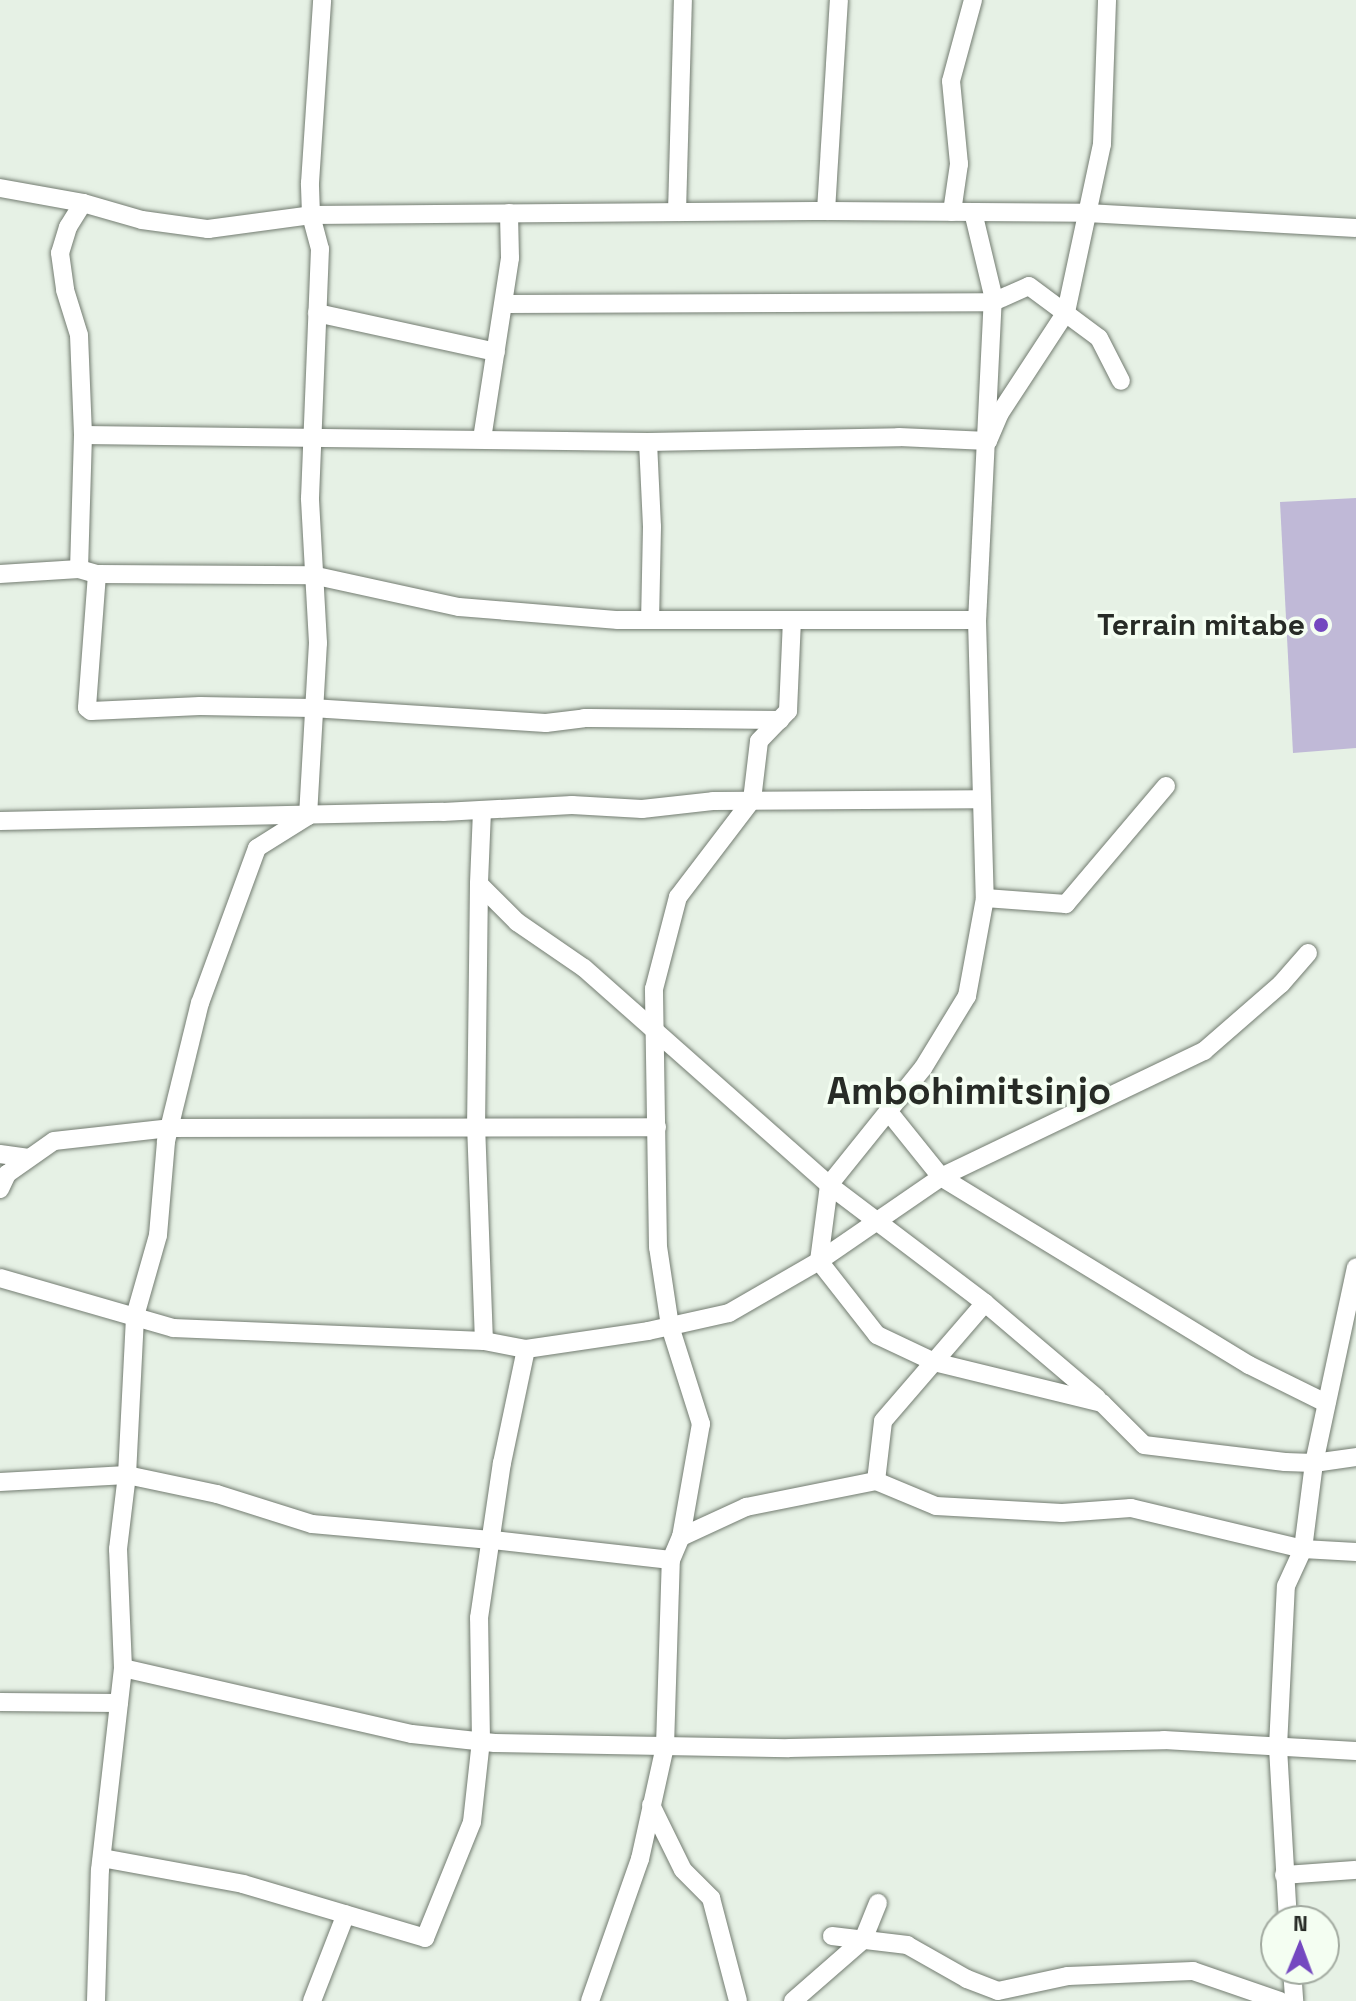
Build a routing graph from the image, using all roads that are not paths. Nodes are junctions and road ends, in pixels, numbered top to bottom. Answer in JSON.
{"nodes":[{"id":1,"x":322,"y":0,"type":"edge"},
{"id":2,"x":683,"y":0,"type":"edge"},
{"id":3,"x":839,"y":0,"type":"edge"},
{"id":4,"x":973,"y":0,"type":"edge"},
{"id":5,"x":1107,"y":0,"type":"edge"},
{"id":6,"x":0,"y":188,"type":"edge"},
{"id":7,"x":83,"y":203,"type":"junction"},
{"id":8,"x":826,"y":211,"type":"junction"},
{"id":9,"x":677,"y":212,"type":"junction"},
{"id":10,"x":952,"y":212,"type":"junction"},
{"id":11,"x":973,"y":212,"type":"junction"},
{"id":12,"x":509,"y":213,"type":"junction"},
{"id":13,"x":1087,"y":213,"type":"junction"},
{"id":14,"x":311,"y":215,"type":"junction"},
{"id":15,"x":1356,"y":228,"type":"edge"},
{"id":16,"x":993,"y":302,"type":"junction"},
{"id":17,"x":504,"y":304,"type":"junction"},
{"id":18,"x":1066,"y":312,"type":"junction"},
{"id":19,"x":317,"y":313,"type":"junction"},
{"id":20,"x":496,"y":352,"type":"junction"},
{"id":21,"x":1121,"y":381,"type":"dead end"},
{"id":22,"x":83,"y":435,"type":"junction"},
{"id":23,"x":312,"y":436,"type":"junction"},
{"id":24,"x":482,"y":439,"type":"junction"},
{"id":25,"x":988,"y":441,"type":"junction"},
{"id":26,"x":648,"y":442,"type":"junction"},
{"id":27,"x":88,"y":571,"type":"junction"},
{"id":28,"x":0,"y":574,"type":"edge"},
{"id":29,"x":312,"y":575,"type":"junction"},
{"id":30,"x":650,"y":620,"type":"junction"},
{"id":31,"x":792,"y":620,"type":"junction"},
{"id":32,"x":977,"y":620,"type":"junction"},
{"id":33,"x":312,"y":708,"type":"junction"},
{"id":34,"x":780,"y":720,"type":"junction"},
{"id":35,"x":1166,"y":786,"type":"dead end"},
{"id":36,"x":979,"y":799,"type":"junction"},
{"id":37,"x":752,"y":800,"type":"junction"},
{"id":38,"x":482,"y":811,"type":"junction"},
{"id":39,"x":308,"y":816,"type":"junction"},
{"id":40,"x":0,"y":821,"type":"edge"},
{"id":41,"x":479,"y":884,"type":"junction"},
{"id":42,"x":985,"y":898,"type":"junction"},
{"id":43,"x":1308,"y":953,"type":"dead end"},
{"id":44,"x":655,"y":1028,"type":"junction"},
{"id":45,"x":888,"y":1111,"type":"junction"},
{"id":46,"x":476,"y":1124,"type":"junction"},
{"id":47,"x":657,"y":1127,"type":"junction"},
{"id":48,"x":169,"y":1128,"type":"junction"},
{"id":49,"x":0,"y":1154,"type":"edge"},
{"id":50,"x":29,"y":1158,"type":"junction"},
{"id":51,"x":941,"y":1177,"type":"junction"},
{"id":52,"x":829,"y":1185,"type":"junction"},
{"id":53,"x":0,"y":1189,"type":"edge"},
{"id":54,"x":875,"y":1222,"type":"junction"},
{"id":55,"x":819,"y":1261,"type":"junction"},
{"id":56,"x":1356,"y":1267,"type":"edge"},
{"id":57,"x":0,"y":1278,"type":"edge"},
{"id":58,"x":985,"y":1303,"type":"junction"},
{"id":59,"x":135,"y":1316,"type":"junction"},
{"id":60,"x":670,"y":1326,"type":"junction"},
{"id":61,"x":484,"y":1341,"type":"junction"},
{"id":62,"x":526,"y":1349,"type":"junction"},
{"id":63,"x":934,"y":1362,"type":"junction"},
{"id":64,"x":1102,"y":1403,"type":"junction"},
{"id":65,"x":1326,"y":1403,"type":"junction"},
{"id":66,"x":1356,"y":1457,"type":"edge"},
{"id":67,"x":1314,"y":1463,"type":"junction"},
{"id":68,"x":127,"y":1475,"type":"junction"},
{"id":69,"x":876,"y":1481,"type":"junction"},
{"id":70,"x":0,"y":1482,"type":"edge"},
{"id":71,"x":681,"y":1537,"type":"junction"},
{"id":72,"x":493,"y":1540,"type":"junction"},
{"id":73,"x":1303,"y":1549,"type":"junction"},
{"id":74,"x":1356,"y":1552,"type":"edge"},
{"id":75,"x":671,"y":1560,"type":"junction"},
{"id":76,"x":123,"y":1668,"type":"junction"},
{"id":77,"x":0,"y":1702,"type":"edge"},
{"id":78,"x":119,"y":1703,"type":"junction"},
{"id":79,"x":481,"y":1741,"type":"junction"},
{"id":80,"x":665,"y":1746,"type":"junction"},
{"id":81,"x":1278,"y":1747,"type":"junction"},
{"id":82,"x":1356,"y":1751,"type":"edge"},
{"id":83,"x":651,"y":1805,"type":"junction"},
{"id":84,"x":102,"y":1858,"type":"junction"},
{"id":85,"x":1356,"y":1870,"type":"edge"},
{"id":86,"x":1284,"y":1875,"type":"junction"},
{"id":87,"x":878,"y":1903,"type":"dead end"},
{"id":88,"x":1287,"y":1905,"type":"edge"},
{"id":89,"x":346,"y":1914,"type":"junction"},
{"id":90,"x":832,"y":1936,"type":"dead end"},
{"id":91,"x":863,"y":1940,"type":"junction"},
{"id":92,"x":96,"y":2001,"type":"edge"},
{"id":93,"x":312,"y":2001,"type":"edge"},
{"id":94,"x":590,"y":2001,"type":"edge"},
{"id":95,"x":738,"y":2001,"type":"edge"},
{"id":96,"x":793,"y":2001,"type":"edge"},
{"id":97,"x":1280,"y":2001,"type":"edge"}],
"edges":[{"from":1,"to":14,"type":"street"},
{"from":2,"to":9,"type":"street"},
{"from":3,"to":8,"type":"street"},
{"from":4,"to":10,"type":"street"},
{"from":5,"to":13,"type":"street"},
{"from":6,"to":7,"type":"street"},
{"from":7,"to":14,"type":"street"},
{"from":7,"to":22,"type":"street"},
{"from":8,"to":9,"type":"street"},
{"from":8,"to":10,"type":"street"},
{"from":9,"to":12,"type":"street"},
{"from":10,"to":11,"type":"street"},
{"from":11,"to":13,"type":"street"},
{"from":11,"to":16,"type":"street"},
{"from":12,"to":14,"type":"street"},
{"from":12,"to":17,"type":"street"},
{"from":13,"to":15,"type":"street"},
{"from":13,"to":18,"type":"street"},
{"from":14,"to":19,"type":"street"},
{"from":16,"to":17,"type":"street"},
{"from":16,"to":18,"type":"street"},
{"from":16,"to":25,"type":"street"},
{"from":17,"to":20,"type":"street"},
{"from":18,"to":21,"type":"street"},
{"from":18,"to":25,"type":"street"},
{"from":19,"to":20,"type":"street"},
{"from":19,"to":23,"type":"street"},
{"from":20,"to":24,"type":"street"},
{"from":22,"to":23,"type":"street"},
{"from":22,"to":27,"type":"street"},
{"from":23,"to":24,"type":"street"},
{"from":23,"to":29,"type":"street"},
{"from":24,"to":26,"type":"street"},
{"from":25,"to":26,"type":"street"},
{"from":25,"to":32,"type":"street"},
{"from":26,"to":30,"type":"street"},
{"from":27,"to":28,"type":"street"},
{"from":27,"to":29,"type":"street"},
{"from":27,"to":33,"type":"street"},
{"from":29,"to":30,"type":"street"},
{"from":29,"to":33,"type":"street"},
{"from":30,"to":31,"type":"street"},
{"from":31,"to":32,"type":"street"},
{"from":31,"to":34,"type":"street"},
{"from":32,"to":36,"type":"street"},
{"from":33,"to":34,"type":"street"},
{"from":33,"to":39,"type":"street"},
{"from":34,"to":37,"type":"street"},
{"from":35,"to":42,"type":"street"},
{"from":36,"to":37,"type":"street"},
{"from":36,"to":42,"type":"street"},
{"from":37,"to":38,"type":"street"},
{"from":37,"to":44,"type":"street"},
{"from":38,"to":39,"type":"street"},
{"from":38,"to":41,"type":"street"},
{"from":39,"to":40,"type":"street"},
{"from":39,"to":48,"type":"street"},
{"from":41,"to":44,"type":"street"},
{"from":41,"to":46,"type":"street"},
{"from":42,"to":45,"type":"street"},
{"from":43,"to":51,"type":"street"},
{"from":44,"to":47,"type":"street"},
{"from":44,"to":52,"type":"street"},
{"from":45,"to":51,"type":"street"},
{"from":45,"to":52,"type":"street"},
{"from":46,"to":47,"type":"street"},
{"from":46,"to":48,"type":"street"},
{"from":46,"to":61,"type":"street"},
{"from":47,"to":60,"type":"street"},
{"from":48,"to":50,"type":"street"},
{"from":48,"to":59,"type":"street"},
{"from":49,"to":50,"type":"street"},
{"from":50,"to":53,"type":"street"},
{"from":51,"to":54,"type":"street"},
{"from":51,"to":65,"type":"street"},
{"from":52,"to":54,"type":"street"},
{"from":52,"to":55,"type":"street"},
{"from":54,"to":55,"type":"street"},
{"from":54,"to":58,"type":"street"},
{"from":55,"to":60,"type":"street"},
{"from":55,"to":63,"type":"street"},
{"from":56,"to":65,"type":"street"},
{"from":57,"to":59,"type":"street"},
{"from":58,"to":63,"type":"street"},
{"from":58,"to":64,"type":"street"},
{"from":59,"to":61,"type":"street"},
{"from":59,"to":68,"type":"street"},
{"from":60,"to":62,"type":"street"},
{"from":60,"to":71,"type":"street"},
{"from":61,"to":62,"type":"street"},
{"from":62,"to":72,"type":"street"},
{"from":63,"to":64,"type":"street"},
{"from":63,"to":69,"type":"street"},
{"from":64,"to":67,"type":"street"},
{"from":65,"to":67,"type":"street"},
{"from":66,"to":67,"type":"street"},
{"from":67,"to":73,"type":"street"},
{"from":68,"to":70,"type":"street"},
{"from":68,"to":72,"type":"street"},
{"from":68,"to":76,"type":"street"},
{"from":69,"to":71,"type":"street"},
{"from":69,"to":73,"type":"street"},
{"from":71,"to":75,"type":"street"},
{"from":72,"to":75,"type":"street"},
{"from":72,"to":79,"type":"street"},
{"from":73,"to":74,"type":"street"},
{"from":73,"to":81,"type":"street"},
{"from":75,"to":80,"type":"street"},
{"from":76,"to":78,"type":"street"},
{"from":76,"to":79,"type":"street"},
{"from":77,"to":78,"type":"street"},
{"from":78,"to":84,"type":"street"},
{"from":79,"to":80,"type":"street"},
{"from":79,"to":89,"type":"street"},
{"from":80,"to":81,"type":"street"},
{"from":80,"to":83,"type":"street"},
{"from":81,"to":82,"type":"street"},
{"from":81,"to":86,"type":"street"},
{"from":83,"to":94,"type":"street"},
{"from":83,"to":95,"type":"street"},
{"from":84,"to":89,"type":"street"},
{"from":84,"to":92,"type":"street"},
{"from":85,"to":86,"type":"street"},
{"from":86,"to":88,"type":"street"},
{"from":87,"to":91,"type":"street"},
{"from":89,"to":93,"type":"street"},
{"from":90,"to":91,"type":"street"},
{"from":91,"to":96,"type":"street"},
{"from":91,"to":97,"type":"street"}]}
